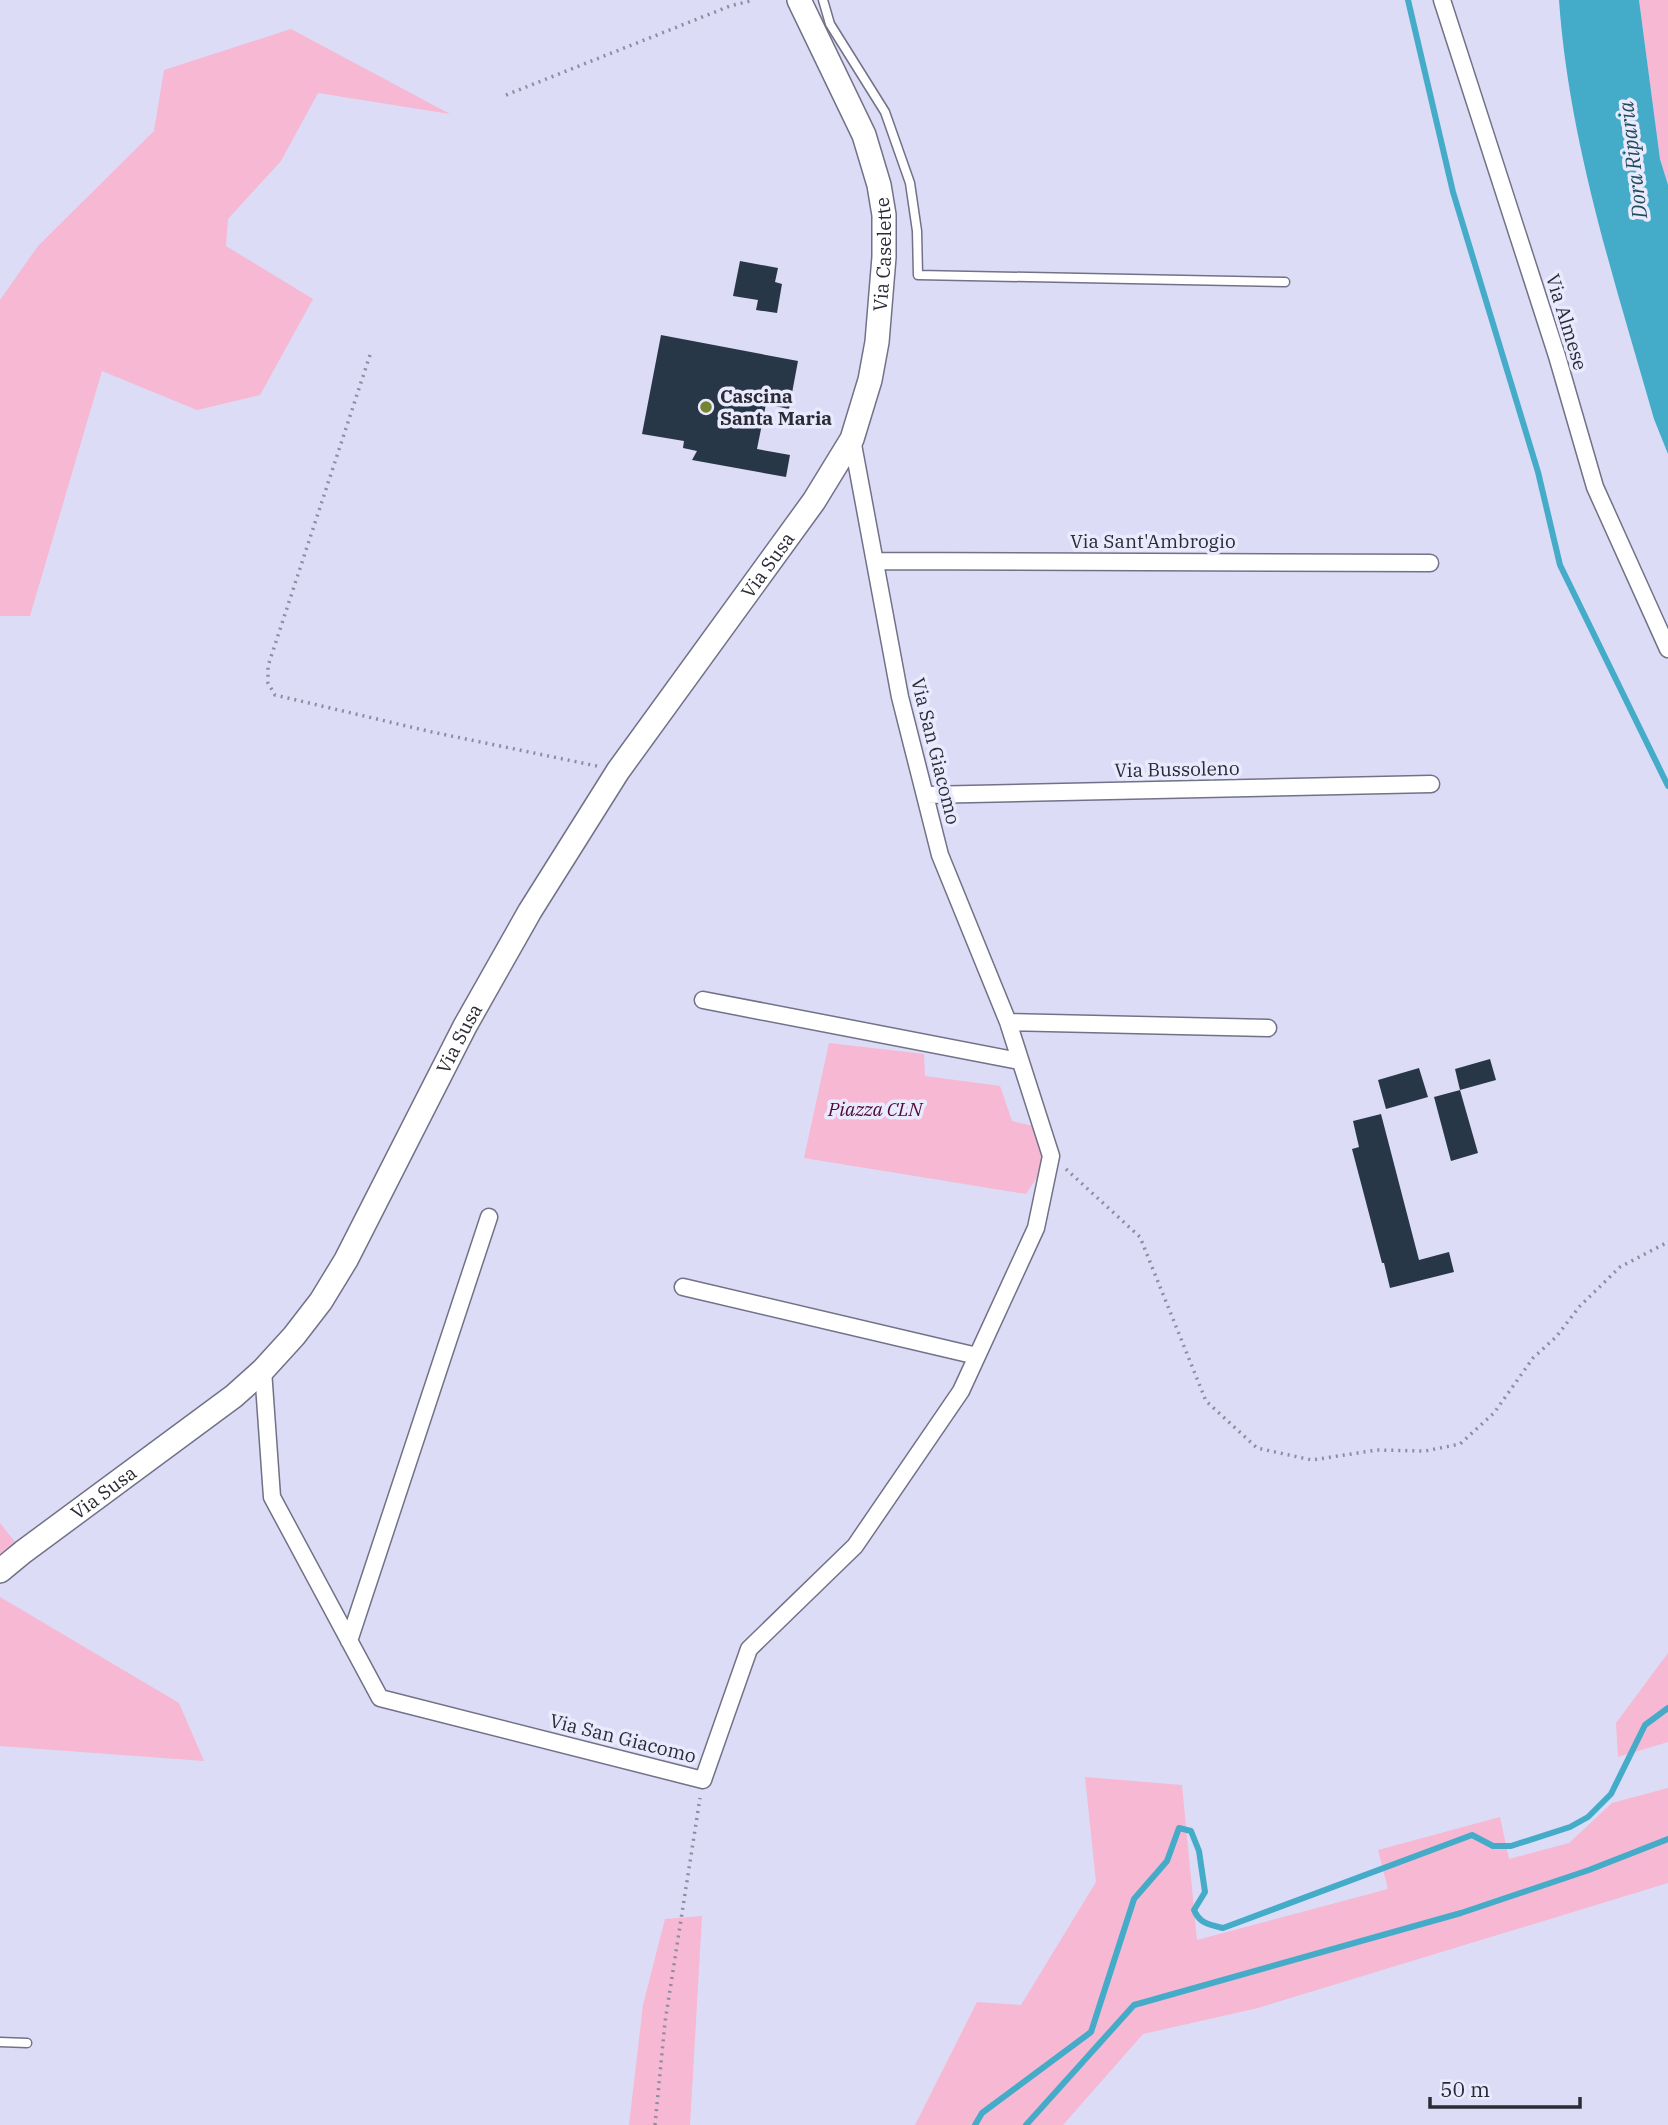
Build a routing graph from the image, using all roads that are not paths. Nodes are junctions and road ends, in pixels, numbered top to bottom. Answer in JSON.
{"nodes":[{"id":1,"x":799,"y":0,"type":"edge"},
{"id":2,"x":823,"y":0,"type":"edge"},
{"id":3,"x":1442,"y":0,"type":"edge"},
{"id":4,"x":1285,"y":282,"type":"dead end"},
{"id":5,"x":852,"y":439,"type":"junction"},
{"id":6,"x":876,"y":561,"type":"junction"},
{"id":7,"x":1430,"y":563,"type":"dead end"},
{"id":8,"x":1668,"y":649,"type":"edge"},
{"id":9,"x":1431,"y":784,"type":"dead end"},
{"id":10,"x":925,"y":795,"type":"junction"},
{"id":11,"x":703,"y":1000,"type":"dead end"},
{"id":12,"x":1008,"y":1022,"type":"junction"},
{"id":13,"x":1268,"y":1028,"type":"dead end"},
{"id":14,"x":1019,"y":1061,"type":"junction"},
{"id":15,"x":489,"y":1217,"type":"dead end"},
{"id":16,"x":683,"y":1287,"type":"dead end"},
{"id":17,"x":977,"y":1356,"type":"junction"},
{"id":18,"x":263,"y":1370,"type":"junction"},
{"id":19,"x":0,"y":1571,"type":"edge"},
{"id":20,"x":349,"y":1641,"type":"junction"},
{"id":21,"x":0,"y":2042,"type":"edge"},
{"id":22,"x":27,"y":2043,"type":"dead end"}],
"edges":[{"from":1,"to":5,"type":"main road","name":"Via Caselette"},
{"from":2,"to":4,"type":"lane"},
{"from":3,"to":8,"type":"street","name":"Via Almese"},
{"from":5,"to":6,"type":"street","name":"Via San Giacomo"},
{"from":5,"to":18,"type":"main road","name":"Via Susa"},
{"from":6,"to":7,"type":"street","name":"Via Sant'Ambrogio"},
{"from":6,"to":10,"type":"street","name":"Via San Giacomo"},
{"from":9,"to":10,"type":"street","name":"Via Bussoleno"},
{"from":10,"to":12,"type":"street","name":"Via San Giacomo"},
{"from":11,"to":14,"type":"street"},
{"from":12,"to":13,"type":"street"},
{"from":12,"to":14,"type":"street","name":"Via San Giacomo"},
{"from":14,"to":17,"type":"street","name":"Via San Giacomo"},
{"from":15,"to":20,"type":"street"},
{"from":16,"to":17,"type":"street"},
{"from":17,"to":20,"type":"street","name":"Via San Giacomo"},
{"from":18,"to":19,"type":"main road","name":"Via Susa"},
{"from":18,"to":20,"type":"street","name":"Via San Giacomo"},
{"from":21,"to":22,"type":"lane"}]}
